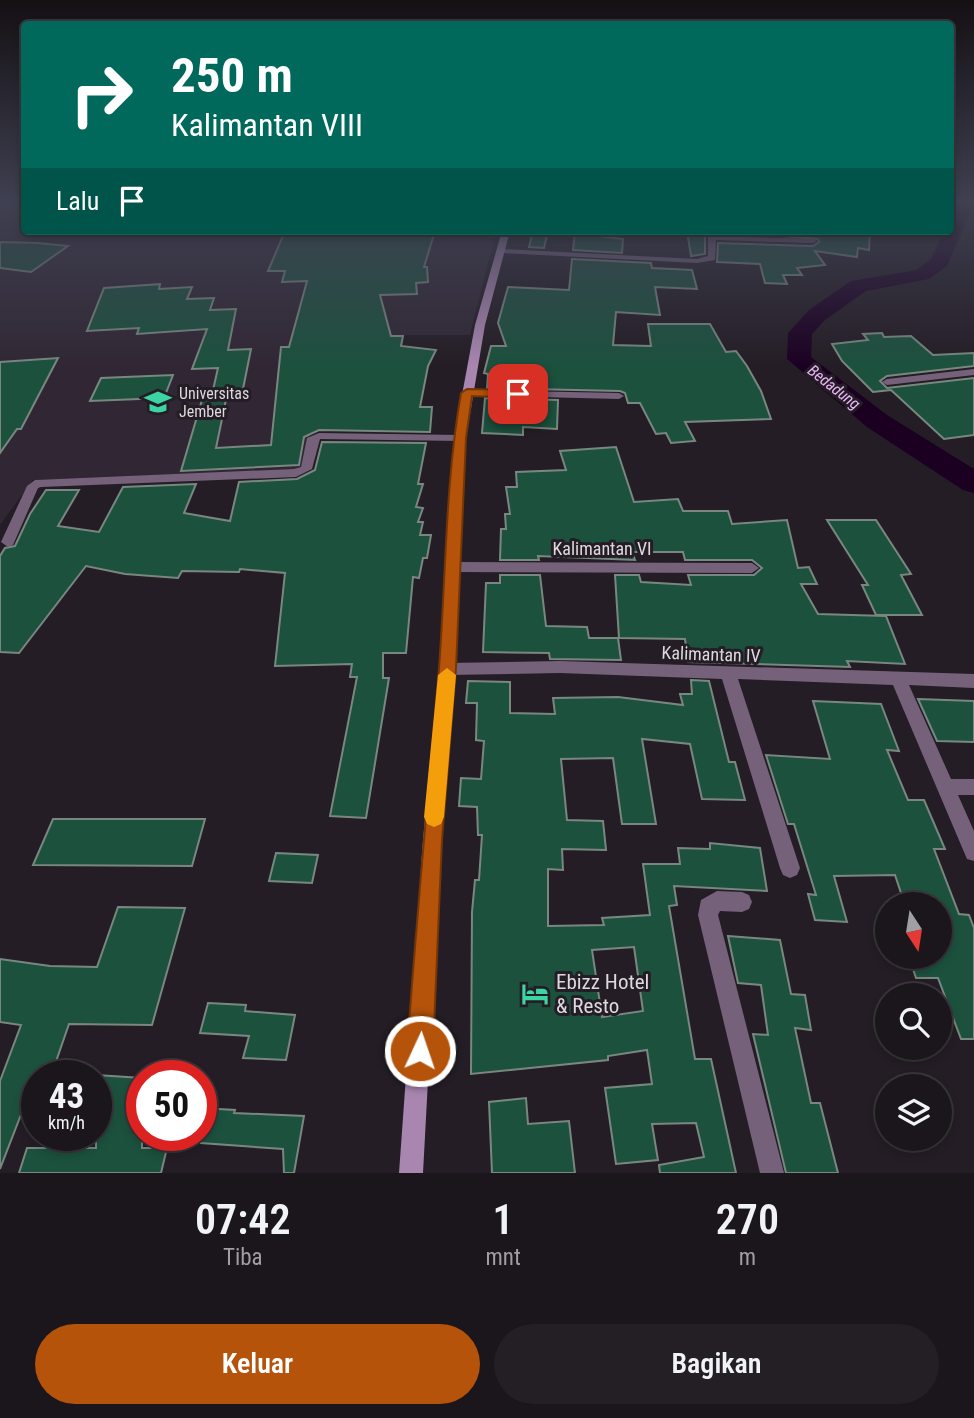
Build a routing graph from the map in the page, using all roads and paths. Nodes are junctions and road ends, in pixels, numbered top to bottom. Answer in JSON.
{"nodes":[{"id":1,"x":499,"y":258,"type":"edge"},
{"id":2,"x":633,"y":258,"type":"edge"},
{"id":3,"x":712,"y":258,"type":"edge"},
{"id":4,"x":974,"y":372,"type":"edge"},
{"id":5,"x":887,"y":382,"type":"dead end"},
{"id":6,"x":467,"y":393,"type":"junction"},
{"id":7,"x":619,"y":396,"type":"dead end"},
{"id":8,"x":460,"y":438,"type":"junction"},
{"id":9,"x":8,"y":542,"type":"dead end"},
{"id":10,"x":453,"y":567,"type":"junction"},
{"id":11,"x":752,"y":568,"type":"dead end"},
{"id":12,"x":447,"y":668,"type":"junction"},
{"id":13,"x":729,"y":674,"type":"junction"},
{"id":14,"x":897,"y":677,"type":"junction"},
{"id":15,"x":974,"y":681,"type":"edge"},
{"id":16,"x":974,"y":787,"type":"edge"},
{"id":17,"x":944,"y":788,"type":"junction"},
{"id":18,"x":974,"y":852,"type":"edge"},
{"id":19,"x":790,"y":868,"type":"dead end"},
{"id":20,"x":742,"y":902,"type":"dead end"},
{"id":21,"x":411,"y":1173,"type":"edge"},
{"id":22,"x":772,"y":1173,"type":"edge"}],
"edges":[{"from":1,"to":6,"type":"main road"},
{"from":2,"to":3,"type":"street"},
{"from":4,"to":5,"type":"street"},
{"from":6,"to":7,"type":"street"},
{"from":6,"to":8,"type":"main road"},
{"from":8,"to":9,"type":"street"},
{"from":8,"to":10,"type":"main road"},
{"from":10,"to":11,"type":"street","name":"Kalimantan VI"},
{"from":10,"to":12,"type":"main road"},
{"from":12,"to":13,"type":"street","name":"Kalimantan IV"},
{"from":12,"to":21,"type":"main road"},
{"from":13,"to":14,"type":"street","name":"Kalimantan IV"},
{"from":13,"to":19,"type":"street"},
{"from":14,"to":15,"type":"street","name":"Kalimantan IV"},
{"from":14,"to":17,"type":"street"},
{"from":16,"to":17,"type":"street"},
{"from":17,"to":18,"type":"street"},
{"from":20,"to":22,"type":"street"}]}
